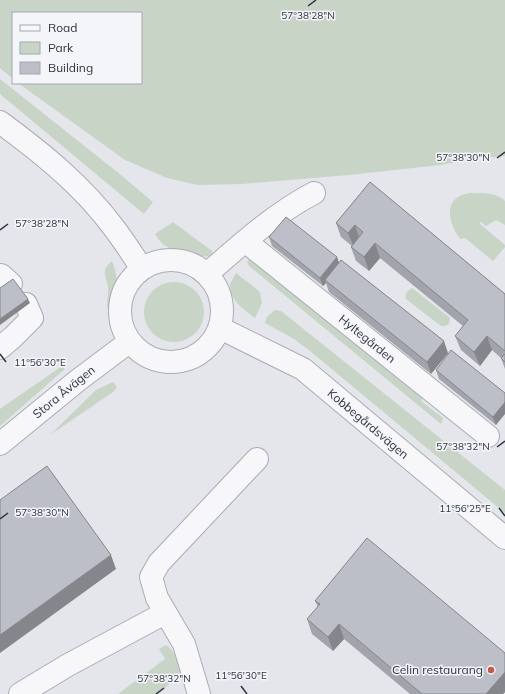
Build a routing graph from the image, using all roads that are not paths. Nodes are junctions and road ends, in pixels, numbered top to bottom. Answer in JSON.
{"nodes":[{"id":1,"x":0,"y":122,"type":"edge"},
{"id":2,"x":314,"y":193,"type":"dead end"},
{"id":3,"x":245,"y":241,"type":"junction"},
{"id":4,"x":142,"y":269,"type":"junction"},
{"id":5,"x":207,"y":274,"type":"junction"},
{"id":6,"x":26,"y":304,"type":"edge"},
{"id":7,"x":220,"y":328,"type":"junction"},
{"id":8,"x":5,"y":336,"type":"edge"},
{"id":9,"x":129,"y":342,"type":"junction"},
{"id":10,"x":488,"y":436,"type":"dead end"},
{"id":11,"x":0,"y":444,"type":"edge"},
{"id":12,"x":257,"y":459,"type":"dead end"},
{"id":13,"x":505,"y":538,"type":"edge"},
{"id":14,"x":165,"y":613,"type":"junction"},
{"id":15,"x":20,"y":694,"type":"edge"},
{"id":16,"x":200,"y":694,"type":"edge"}],
"edges":[{"from":1,"to":4,"type":"street"},
{"from":2,"to":3,"type":"street"},
{"from":3,"to":5,"type":"street"},
{"from":3,"to":10,"type":"street","name":"Hyltegården"},
{"from":4,"to":5,"type":"street"},
{"from":4,"to":9,"type":"street"},
{"from":5,"to":7,"type":"street"},
{"from":6,"to":8,"type":"street"},
{"from":7,"to":9,"type":"street"},
{"from":7,"to":13,"type":"street","name":"Kobbegårdsvägen"},
{"from":9,"to":11,"type":"street","name":"Stora Åvägen"},
{"from":12,"to":14,"type":"street"},
{"from":14,"to":15,"type":"street"},
{"from":14,"to":16,"type":"street"}]}
